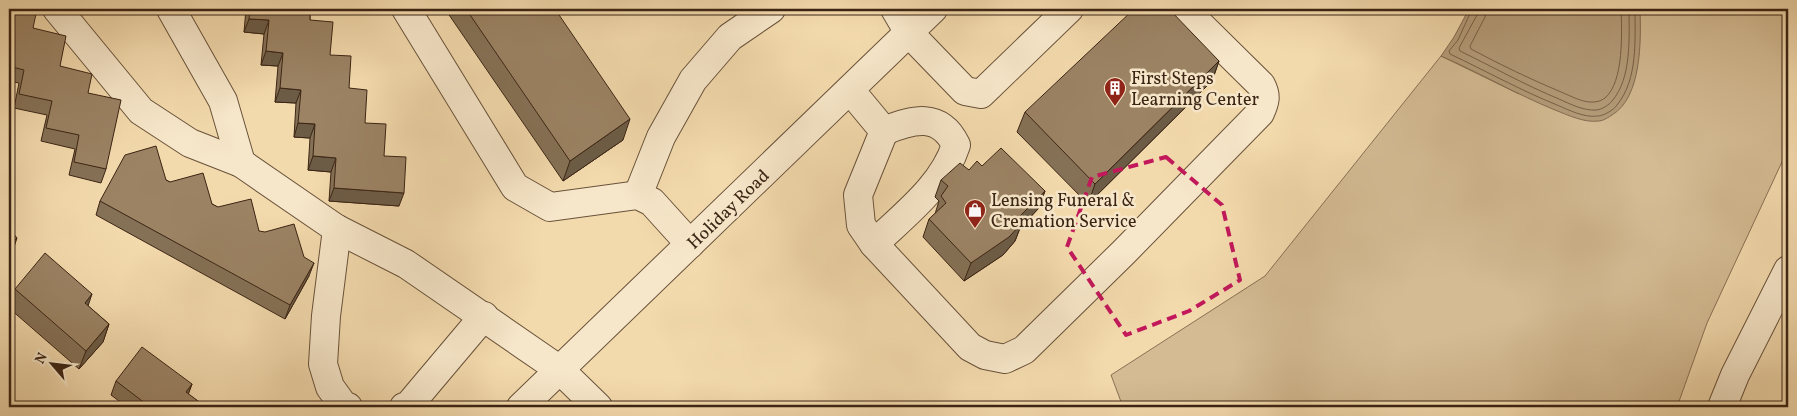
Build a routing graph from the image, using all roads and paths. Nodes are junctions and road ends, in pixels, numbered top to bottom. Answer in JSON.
{"nodes":[{"id":1,"x":57,"y":9,"type":"edge"},
{"id":2,"x":171,"y":9,"type":"edge"},
{"id":3,"x":406,"y":9,"type":"edge"},
{"id":4,"x":771,"y":9,"type":"edge"},
{"id":5,"x":895,"y":9,"type":"edge"},
{"id":6,"x":933,"y":9,"type":"edge"},
{"id":7,"x":1069,"y":9,"type":"edge"},
{"id":8,"x":1184,"y":9,"type":"edge"},
{"id":9,"x":909,"y":32,"type":"junction"},
{"id":10,"x":850,"y":90,"type":"junction"},
{"id":11,"x":884,"y":131,"type":"junction"},
{"id":12,"x":241,"y":163,"type":"junction"},
{"id":13,"x":638,"y":195,"type":"junction"},
{"id":14,"x":338,"y":230,"type":"junction"},
{"id":15,"x":690,"y":244,"type":"junction"},
{"id":16,"x":874,"y":244,"type":"junction"},
{"id":17,"x":1788,"y":270,"type":"edge"},
{"id":18,"x":484,"y":316,"type":"junction"},
{"id":19,"x":560,"y":370,"type":"junction"},
{"id":20,"x":348,"y":407,"type":"edge"},
{"id":21,"x":404,"y":407,"type":"edge"},
{"id":22,"x":521,"y":407,"type":"edge"},
{"id":23,"x":598,"y":407,"type":"edge"},
{"id":24,"x":1722,"y":407,"type":"edge"}],
"edges":[{"from":1,"to":12,"type":"street"},
{"from":2,"to":12,"type":"street"},
{"from":3,"to":13,"type":"street"},
{"from":4,"to":13,"type":"street"},
{"from":5,"to":9,"type":"street"},
{"from":6,"to":9,"type":"street","name":"Holiday Road"},
{"from":7,"to":9,"type":"street"},
{"from":8,"to":16,"type":"street"},
{"from":9,"to":10,"type":"street","name":"Holiday Road"},
{"from":10,"to":11,"type":"street"},
{"from":10,"to":15,"type":"street","name":"Holiday Road"},
{"from":11,"to":16,"type":"street"},
{"from":11,"to":16,"type":"street"},
{"from":12,"to":14,"type":"street"},
{"from":13,"to":15,"type":"street"},
{"from":14,"to":18,"type":"street"},
{"from":14,"to":20,"type":"street"},
{"from":15,"to":19,"type":"street","name":"Holiday Road"},
{"from":17,"to":24,"type":"street"},
{"from":18,"to":19,"type":"street"},
{"from":18,"to":21,"type":"street"},
{"from":19,"to":22,"type":"street","name":"Holiday Road"},
{"from":19,"to":23,"type":"street"}]}
